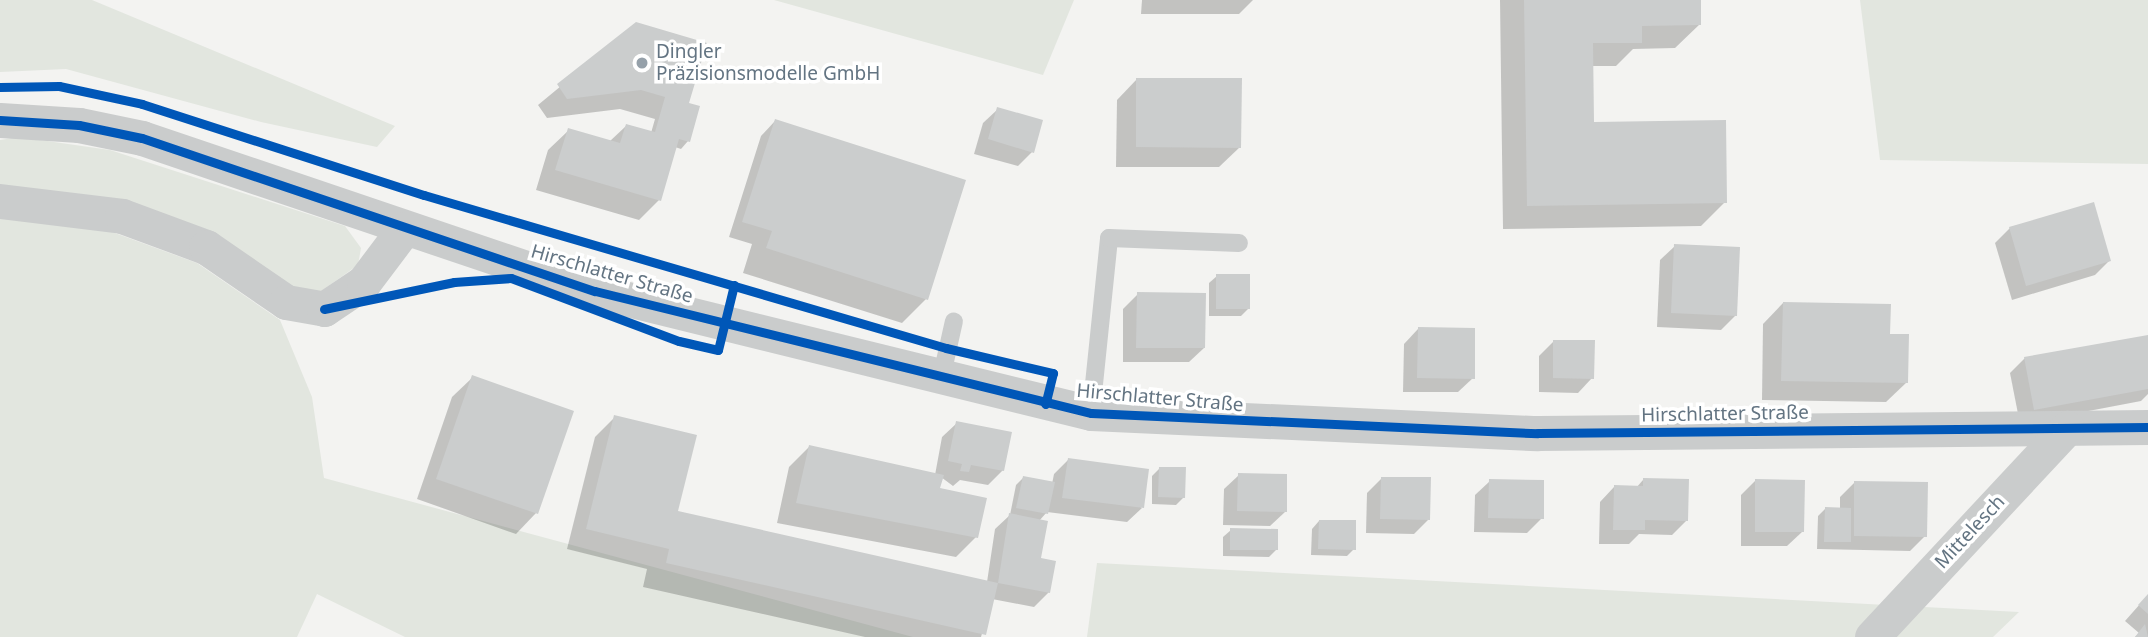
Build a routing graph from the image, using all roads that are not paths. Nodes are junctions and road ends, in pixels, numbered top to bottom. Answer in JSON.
{"nodes":[{"id":1,"x":0,"y":120,"type":"edge"},
{"id":2,"x":0,"y":201,"type":"edge"},
{"id":3,"x":404,"y":229,"type":"junction"},
{"id":4,"x":1239,"y":243,"type":"dead end"},
{"id":5,"x":954,"y":321,"type":"dead end"},
{"id":6,"x":941,"y":379,"type":"junction"},
{"id":7,"x":1091,"y":413,"type":"junction"},
{"id":8,"x":2148,"y":427,"type":"edge"},
{"id":9,"x":2067,"y":428,"type":"junction"},
{"id":10,"x":1872,"y":637,"type":"edge"}],
"edges":[{"from":1,"to":3,"type":"street","name":"Hirschlatter Straße"},
{"from":2,"to":3,"type":"street"},
{"from":3,"to":6,"type":"street","name":"Hirschlatter Straße"},
{"from":4,"to":7,"type":"lane"},
{"from":5,"to":6,"type":"lane"},
{"from":6,"to":7,"type":"street","name":"Hirschlatter Straße"},
{"from":7,"to":9,"type":"street","name":"Hirschlatter Straße"},
{"from":8,"to":9,"type":"street","name":"Hirschlatter Straße"},
{"from":9,"to":10,"type":"street","name":"Mittelesch"}]}
